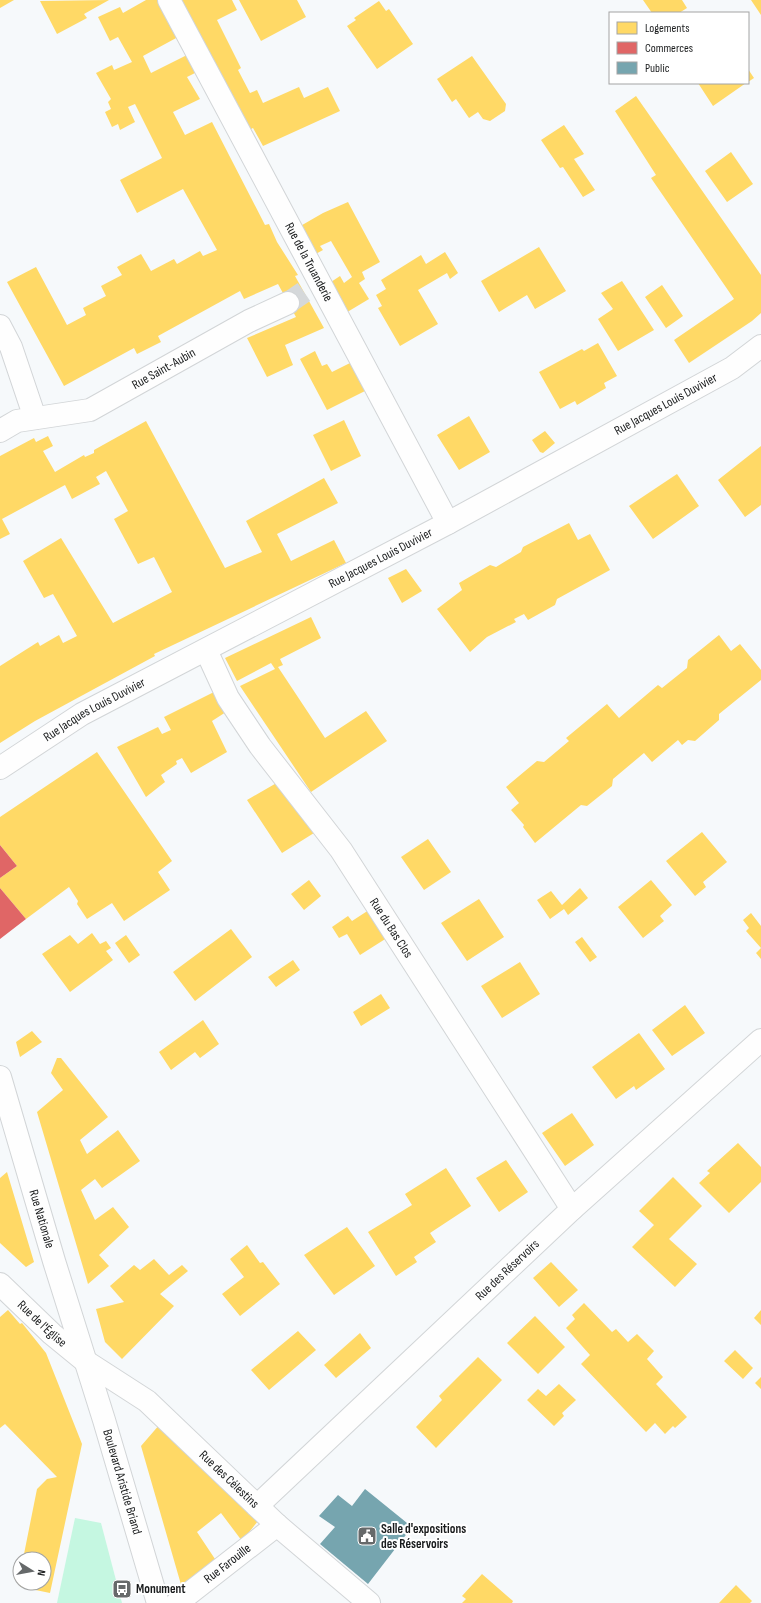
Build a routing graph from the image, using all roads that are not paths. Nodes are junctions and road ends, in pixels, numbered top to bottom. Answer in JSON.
{"nodes":[{"id":1,"x":170,"y":0,"type":"edge"},
{"id":2,"x":303,"y":292,"type":"junction"},
{"id":3,"x":0,"y":326,"type":"edge"},
{"id":4,"x":761,"y":346,"type":"edge"},
{"id":5,"x":35,"y":418,"type":"junction"},
{"id":6,"x":0,"y":431,"type":"edge"},
{"id":7,"x":448,"y":523,"type":"junction"},
{"id":8,"x":206,"y":650,"type":"junction"},
{"id":9,"x":0,"y":768,"type":"edge"},
{"id":10,"x":761,"y":1040,"type":"edge"},
{"id":11,"x":0,"y":1077,"type":"edge"},
{"id":12,"x":572,"y":1209,"type":"junction"},
{"id":13,"x":0,"y":1284,"type":"edge"},
{"id":14,"x":86,"y":1361,"type":"junction"},
{"id":15,"x":257,"y":1506,"type":"junction"},
{"id":16,"x":277,"y":1525,"type":"junction"},
{"id":17,"x":158,"y":1603,"type":"edge"},
{"id":18,"x":177,"y":1603,"type":"edge"},
{"id":19,"x":369,"y":1603,"type":"edge"}],
"edges":[{"from":1,"to":2,"type":"street","name":"Rue de la Truanderie"},
{"from":2,"to":5,"type":"street","name":"Rue Saint-Aubin"},
{"from":2,"to":7,"type":"street","name":"Rue de la Truanderie"},
{"from":3,"to":5,"type":"street"},
{"from":4,"to":7,"type":"street","name":"Rue Jacques Louis Duvivier"},
{"from":5,"to":6,"type":"street","name":"Rue Saint-Aubin"},
{"from":7,"to":8,"type":"street","name":"Rue Jacques Louis Duvivier"},
{"from":8,"to":9,"type":"street","name":"Rue Jacques Louis Duvivier"},
{"from":8,"to":12,"type":"street","name":"Rue du Bas Clos"},
{"from":10,"to":12,"type":"street","name":"Rue des Réservoirs"},
{"from":11,"to":14,"type":"street","name":"Rue Nationale"},
{"from":12,"to":15,"type":"street","name":"Rue des Réservoirs"},
{"from":13,"to":14,"type":"street","name":"Rue de l'Église"},
{"from":14,"to":15,"type":"street","name":"Rue des Célestins"},
{"from":14,"to":17,"type":"street","name":"Boulevard Aristide Briand"},
{"from":15,"to":16,"type":"street","name":"Rue des Célestins"},
{"from":16,"to":18,"type":"street","name":"Rue Farouille"},
{"from":16,"to":19,"type":"street","name":"Rue des Célestins"}]}
